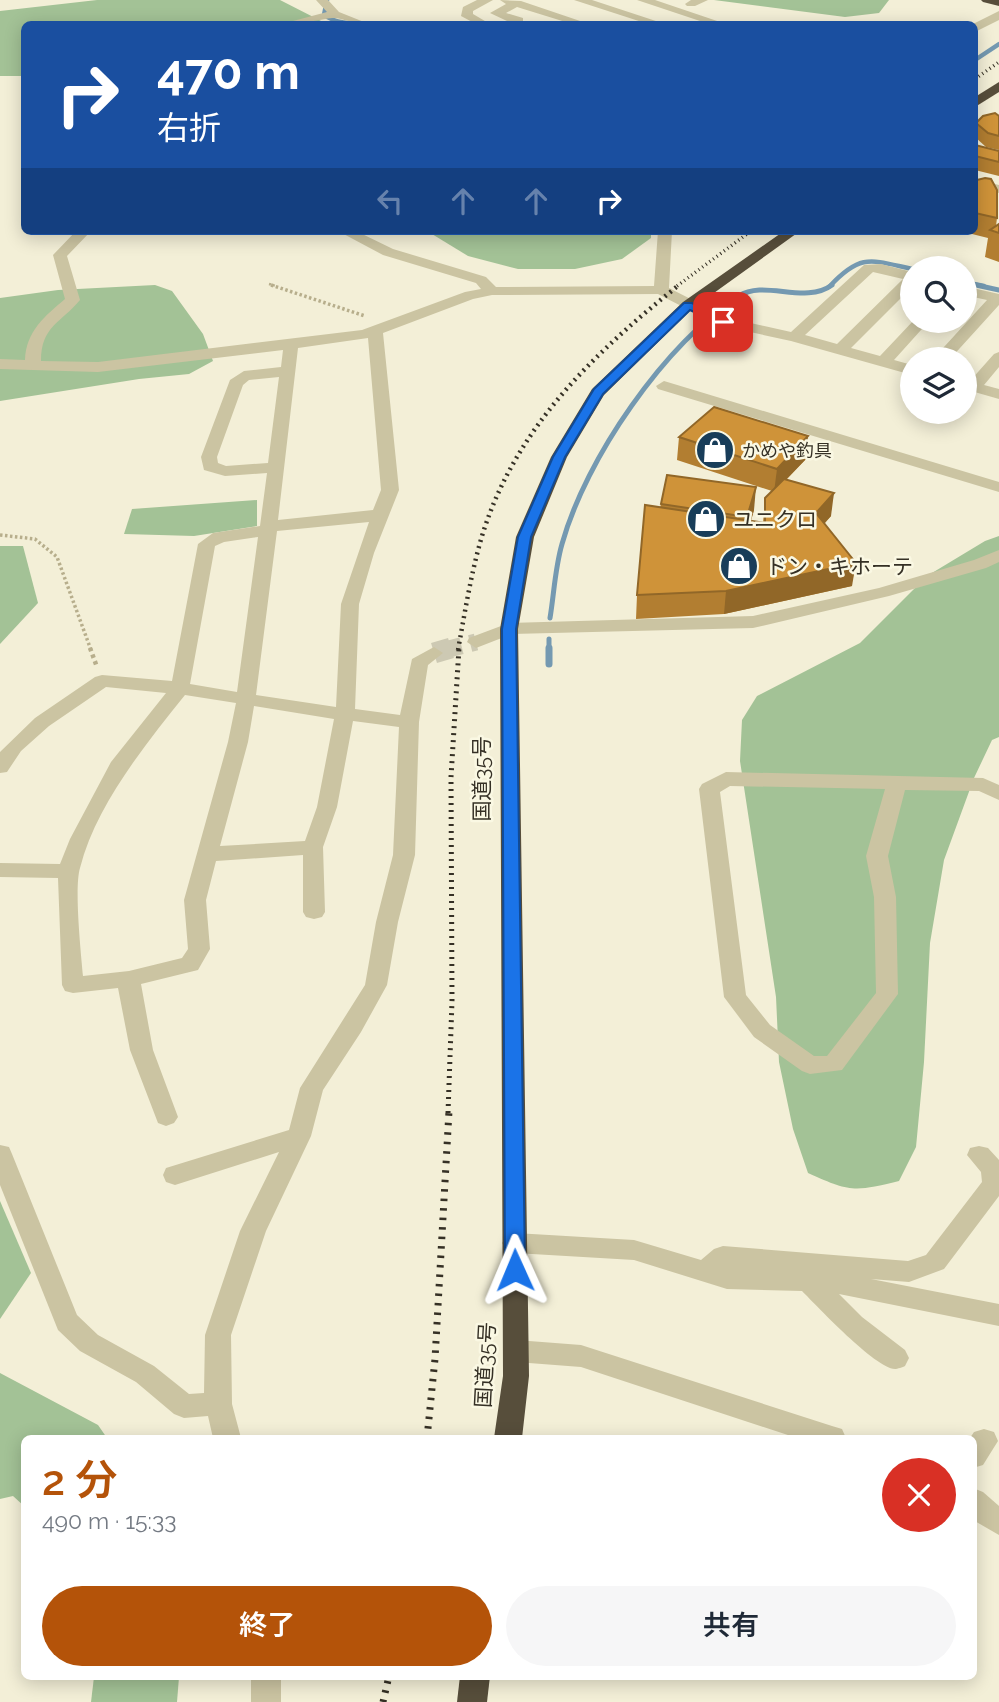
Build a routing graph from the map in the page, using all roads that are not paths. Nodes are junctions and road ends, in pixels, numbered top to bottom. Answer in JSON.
{"nodes":[{"id":1,"x":322,"y":0,"type":"edge"},
{"id":2,"x":487,"y":0,"type":"edge"},
{"id":3,"x":533,"y":0,"type":"edge"},
{"id":4,"x":627,"y":0,"type":"edge"},
{"id":5,"x":678,"y":0,"type":"edge"},
{"id":6,"x":987,"y":0,"type":"edge"},
{"id":7,"x":511,"y":2,"type":"edge"},
{"id":8,"x":649,"y":2,"type":"edge"},
{"id":9,"x":696,"y":2,"type":"edge"},
{"id":10,"x":569,"y":3,"type":"edge"},
{"id":11,"x":999,"y":3,"type":"edge"},
{"id":12,"x":607,"y":8,"type":"junction"},
{"id":13,"x":335,"y":15,"type":"junction"},
{"id":14,"x":630,"y":15,"type":"junction"},
{"id":15,"x":999,"y":15,"type":"edge"},
{"id":16,"x":734,"y":20,"type":"dead end"},
{"id":17,"x":310,"y":21,"type":"edge"},
{"id":18,"x":354,"y":21,"type":"edge"},
{"id":19,"x":472,"y":21,"type":"edge"},
{"id":20,"x":517,"y":21,"type":"edge"},
{"id":21,"x":569,"y":21,"type":"edge"},
{"id":22,"x":617,"y":21,"type":"edge"},
{"id":23,"x":647,"y":21,"type":"edge"},
{"id":24,"x":703,"y":21,"type":"edge"},
{"id":25,"x":978,"y":27,"type":"edge"},
{"id":26,"x":999,"y":86,"type":"edge"},
{"id":27,"x":978,"y":101,"type":"edge"},
{"id":28,"x":978,"y":184,"type":"edge"},
{"id":29,"x":999,"y":189,"type":"edge"},
{"id":30,"x":80,"y":235,"type":"edge"},
{"id":31,"x":353,"y":235,"type":"edge"},
{"id":32,"x":665,"y":235,"type":"edge"},
{"id":33,"x":788,"y":235,"type":"edge"},
{"id":34,"x":900,"y":274,"type":"edge"},
{"id":35,"x":900,"y":289,"type":"edge"},
{"id":36,"x":661,"y":290,"type":"junction"},
{"id":37,"x":492,"y":291,"type":"junction"},
{"id":38,"x":977,"y":293,"type":"edge"},
{"id":39,"x":998,"y":299,"type":"edge"},
{"id":40,"x":697,"y":310,"type":"junction"},
{"id":41,"x":375,"y":331,"type":"junction"},
{"id":42,"x":911,"y":333,"type":"edge"},
{"id":43,"x":794,"y":337,"type":"junction"},
{"id":44,"x":291,"y":346,"type":"junction"},
{"id":45,"x":952,"y":347,"type":"edge"},
{"id":46,"x":841,"y":349,"type":"junction"},
{"id":47,"x":999,"y":357,"type":"edge"},
{"id":48,"x":883,"y":362,"type":"junction"},
{"id":49,"x":0,"y":364,"type":"edge"},
{"id":50,"x":33,"y":366,"type":"junction"},
{"id":51,"x":900,"y":367,"type":"edge"},
{"id":52,"x":289,"y":371,"type":"junction"},
{"id":53,"x":977,"y":378,"type":"edge"},
{"id":54,"x":664,"y":386,"type":"dead end"},
{"id":55,"x":977,"y":388,"type":"edge"},
{"id":56,"x":999,"y":394,"type":"edge"},
{"id":57,"x":274,"y":468,"type":"junction"},
{"id":58,"x":999,"y":487,"type":"edge"},
{"id":59,"x":380,"y":514,"type":"junction"},
{"id":60,"x":269,"y":528,"type":"junction"},
{"id":61,"x":999,"y":555,"type":"edge"},
{"id":62,"x":509,"y":629,"type":"junction"},
{"id":63,"x":476,"y":642,"type":"tunnel mouth"},
{"id":64,"x":434,"y":653,"type":"tunnel mouth"},
{"id":65,"x":180,"y":688,"type":"junction"},
{"id":66,"x":246,"y":699,"type":"junction"},
{"id":67,"x":345,"y":714,"type":"junction"},
{"id":68,"x":409,"y":722,"type":"junction"},
{"id":69,"x":0,"y":767,"type":"edge"},
{"id":70,"x":897,"y":782,"type":"junction"},
{"id":71,"x":999,"y":793,"type":"edge"},
{"id":72,"x":313,"y":847,"type":"junction"},
{"id":73,"x":209,"y":854,"type":"junction"},
{"id":74,"x":0,"y":870,"type":"edge"},
{"id":75,"x":68,"y":871,"type":"junction"},
{"id":76,"x":314,"y":912,"type":"dead end"},
{"id":77,"x":129,"y":979,"type":"junction"},
{"id":78,"x":166,"y":1117,"type":"dead end"},
{"id":79,"x":299,"y":1136,"type":"junction"},
{"id":80,"x":0,"y":1154,"type":"edge"},
{"id":81,"x":979,"y":1155,"type":"dead end"},
{"id":82,"x":175,"y":1175,"type":"dead end"},
{"id":83,"x":515,"y":1243,"type":"junction"},
{"id":84,"x":705,"y":1272,"type":"junction"},
{"id":85,"x":809,"y":1281,"type":"junction"},
{"id":86,"x":999,"y":1315,"type":"edge"},
{"id":87,"x":516,"y":1351,"type":"junction"},
{"id":88,"x":897,"y":1358,"type":"dead end"},
{"id":89,"x":218,"y":1404,"type":"junction"},
{"id":90,"x":226,"y":1435,"type":"edge"},
{"id":91,"x":508,"y":1435,"type":"edge"},
{"id":92,"x":823,"y":1435,"type":"edge"},
{"id":93,"x":977,"y":1506,"type":"edge"},
{"id":94,"x":999,"y":1522,"type":"edge"},
{"id":95,"x":266,"y":1680,"type":"edge"},
{"id":96,"x":475,"y":1680,"type":"edge"},
{"id":97,"x":266,"y":1702,"type":"edge"},
{"id":98,"x":472,"y":1702,"type":"edge"}],
"edges":[{"from":1,"to":13,"type":"street"},
{"from":2,"to":19,"type":"street"},
{"from":3,"to":10,"type":"street"},
{"from":4,"to":12,"type":"street"},
{"from":5,"to":9,"type":"street"},
{"from":6,"to":11,"type":"highway"},
{"from":7,"to":20,"type":"street"},
{"from":7,"to":21,"type":"street"},
{"from":8,"to":14,"type":"street"},
{"from":8,"to":24,"type":"street"},
{"from":9,"to":16,"type":"street"},
{"from":10,"to":12,"type":"street"},
{"from":10,"to":21,"type":"street"},
{"from":12,"to":14,"type":"street"},
{"from":12,"to":21,"type":"street"},
{"from":13,"to":17,"type":"street"},
{"from":13,"to":18,"type":"street"},
{"from":14,"to":22,"type":"street"},
{"from":14,"to":23,"type":"street"},
{"from":15,"to":25,"type":"street"},
{"from":26,"to":27,"type":"highway"},
{"from":28,"to":29,"type":"street"},
{"from":30,"to":50,"type":"street"},
{"from":31,"to":37,"type":"street"},
{"from":32,"to":36,"type":"street"},
{"from":33,"to":40,"type":"highway","name":"国道35号"},
{"from":34,"to":43,"type":"street"},
{"from":35,"to":46,"type":"street"},
{"from":36,"to":37,"type":"street"},
{"from":36,"to":40,"type":"street"},
{"from":37,"to":41,"type":"street"},
{"from":38,"to":39,"type":"street"},
{"from":39,"to":45,"type":"street"},
{"from":40,"to":43,"type":"street"},
{"from":40,"to":62,"type":"highway","name":"国道35号"},
{"from":41,"to":44,"type":"street"},
{"from":41,"to":59,"type":"street"},
{"from":42,"to":48,"type":"street"},
{"from":43,"to":46,"type":"street"},
{"from":44,"to":50,"type":"street"},
{"from":44,"to":52,"type":"street"},
{"from":46,"to":48,"type":"street"},
{"from":47,"to":53,"type":"street"},
{"from":48,"to":51,"type":"street"},
{"from":49,"to":50,"type":"street"},
{"from":52,"to":57,"type":"street"},
{"from":52,"to":57,"type":"street"},
{"from":54,"to":58,"type":"street"},
{"from":55,"to":56,"type":"street"},
{"from":57,"to":60,"type":"street"},
{"from":59,"to":60,"type":"street"},
{"from":59,"to":67,"type":"street"},
{"from":60,"to":65,"type":"street"},
{"from":60,"to":66,"type":"street"},
{"from":61,"to":62,"type":"street"},
{"from":62,"to":63,"type":"street"},
{"from":62,"to":83,"type":"highway","name":"国道35号"},
{"from":64,"to":68,"type":"street"},
{"from":65,"to":66,"type":"street"},
{"from":65,"to":69,"type":"street"},
{"from":65,"to":75,"type":"street"},
{"from":66,"to":67,"type":"street"},
{"from":66,"to":73,"type":"street"},
{"from":67,"to":68,"type":"street"},
{"from":67,"to":72,"type":"street"},
{"from":68,"to":79,"type":"street"},
{"from":70,"to":70,"type":"street"},
{"from":70,"to":71,"type":"street"},
{"from":72,"to":73,"type":"street"},
{"from":72,"to":76,"type":"street"},
{"from":73,"to":77,"type":"street"},
{"from":74,"to":75,"type":"street"},
{"from":75,"to":77,"type":"street"},
{"from":77,"to":78,"type":"street"},
{"from":79,"to":82,"type":"street"},
{"from":79,"to":89,"type":"street"},
{"from":80,"to":89,"type":"street"},
{"from":81,"to":84,"type":"street"},
{"from":83,"to":84,"type":"street"},
{"from":83,"to":87,"type":"highway","name":"国道35号"},
{"from":84,"to":85,"type":"street"},
{"from":85,"to":86,"type":"street"},
{"from":85,"to":88,"type":"street"},
{"from":87,"to":91,"type":"highway","name":"国道35号"},
{"from":87,"to":92,"type":"street"},
{"from":89,"to":90,"type":"street"},
{"from":93,"to":94,"type":"street"},
{"from":95,"to":97,"type":"street"},
{"from":96,"to":98,"type":"highway"}]}
